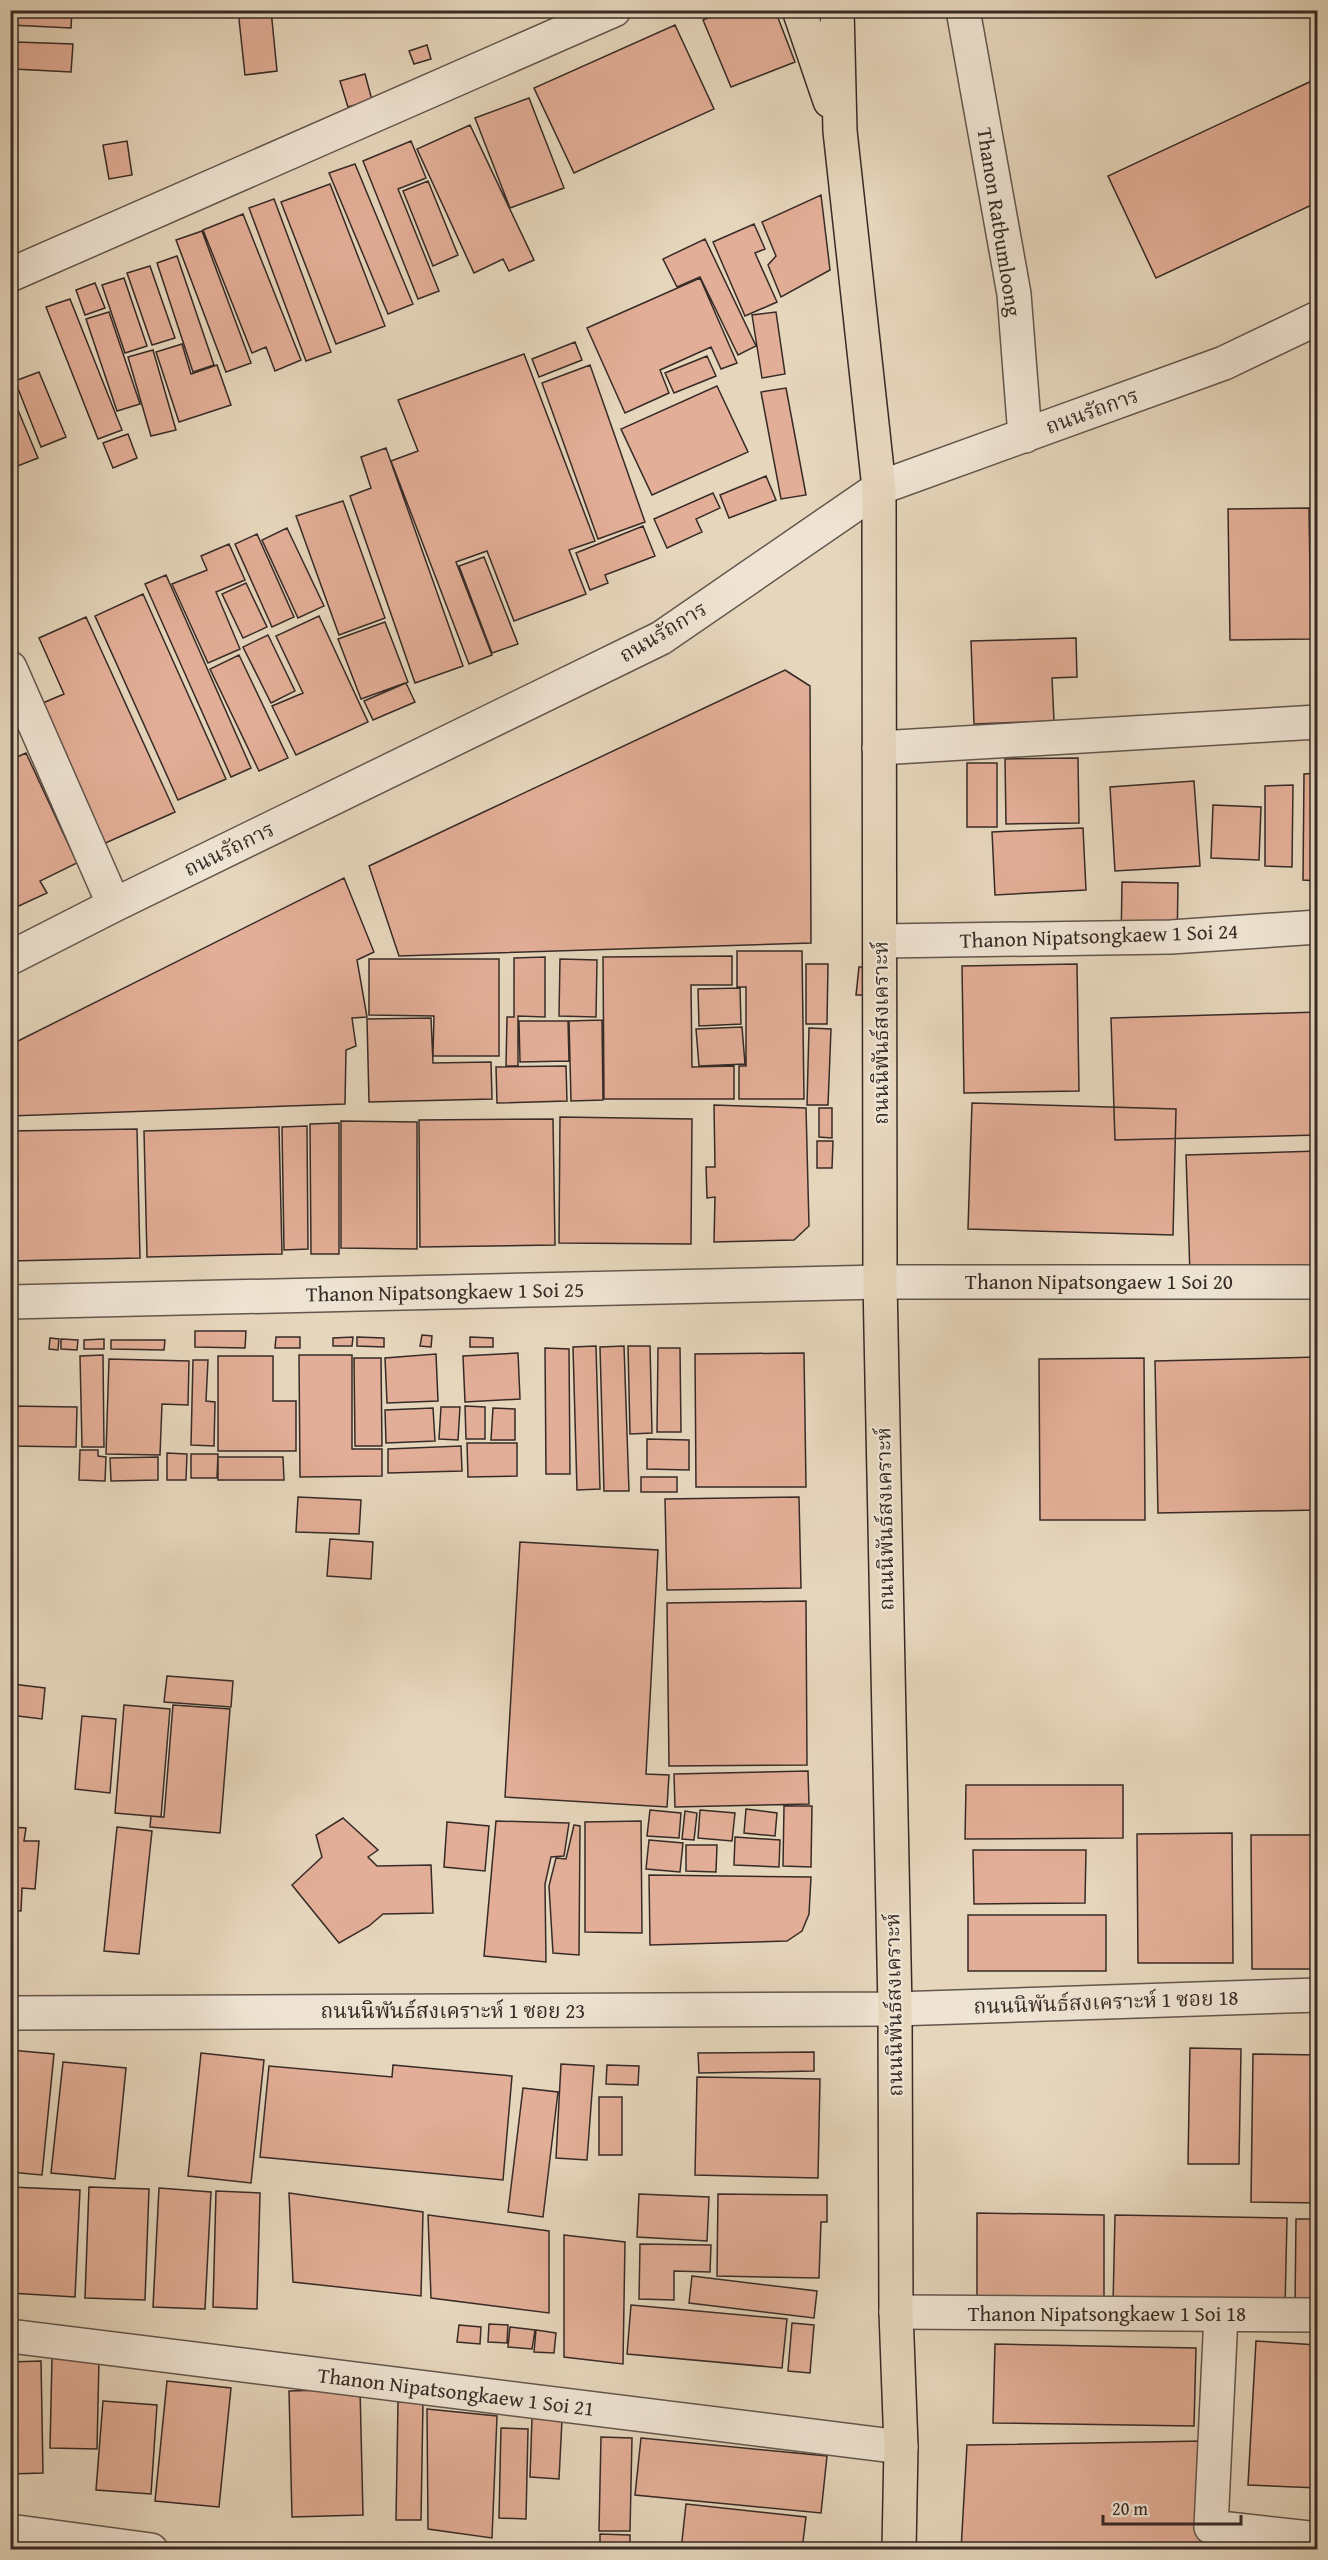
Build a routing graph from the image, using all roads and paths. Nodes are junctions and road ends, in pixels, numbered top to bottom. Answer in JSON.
{"nodes":[{"id":1,"x":614,"y":10,"type":"edge"},
{"id":2,"x":799,"y":10,"type":"edge"},
{"id":3,"x":837,"y":10,"type":"edge"},
{"id":4,"x":963,"y":10,"type":"edge"},
{"id":5,"x":840,"y":130,"type":"junction"},
{"id":6,"x":10,"y":275,"type":"edge"},
{"id":7,"x":1317,"y":318,"type":"edge"},
{"id":8,"x":1025,"y":436,"type":"junction"},
{"id":9,"x":879,"y":488,"type":"junction"},
{"id":10,"x":10,"y":668,"type":"edge"},
{"id":11,"x":1317,"y":722,"type":"edge"},
{"id":12,"x":879,"y":748,"type":"junction"},
{"id":13,"x":114,"y":905,"type":"junction"},
{"id":14,"x":1317,"y":927,"type":"edge"},
{"id":15,"x":881,"y":941,"type":"junction"},
{"id":16,"x":10,"y":958,"type":"edge"},
{"id":17,"x":880,"y":1282,"type":"junction"},
{"id":18,"x":1317,"y":1282,"type":"edge"},
{"id":19,"x":10,"y":1302,"type":"edge"},
{"id":20,"x":1317,"y":1995,"type":"edge"},
{"id":21,"x":895,"y":2009,"type":"junction"},
{"id":22,"x":10,"y":2013,"type":"edge"},
{"id":23,"x":896,"y":2312,"type":"junction"},
{"id":24,"x":1221,"y":2315,"type":"junction"},
{"id":25,"x":1317,"y":2315,"type":"edge"},
{"id":26,"x":10,"y":2336,"type":"edge"},
{"id":27,"x":901,"y":2448,"type":"junction"},
{"id":28,"x":10,"y":2531,"type":"edge"},
{"id":29,"x":1317,"y":2539,"type":"edge"},
{"id":30,"x":151,"y":2550,"type":"edge"},
{"id":31,"x":899,"y":2550,"type":"edge"}],
"edges":[{"from":1,"to":6,"type":"street"},
{"from":2,"to":5,"type":"main road"},
{"from":3,"to":5,"type":"main road"},
{"from":4,"to":8,"type":"street","name":"Thanon Ratbumloong"},
{"from":5,"to":9,"type":"main road","name":"ถนนนิพันธ์สงเคราะห์"},
{"from":7,"to":8,"type":"street","name":"ถนนรัถการ"},
{"from":8,"to":9,"type":"street","name":"ถนนรัถการ"},
{"from":9,"to":12,"type":"main road","name":"ถนนนิพันธ์สงเคราะห์"},
{"from":9,"to":13,"type":"street","name":"ถนนรัถการ"},
{"from":10,"to":13,"type":"street"},
{"from":11,"to":12,"type":"street"},
{"from":12,"to":15,"type":"main road","name":"ถนนนิพันธ์สงเคราะห์"},
{"from":13,"to":16,"type":"street","name":"ถนนรัถการ"},
{"from":14,"to":15,"type":"street","name":"Thanon Nipatsongkaew 1 Soi 24"},
{"from":15,"to":17,"type":"main road","name":"ถนนนิพันธ์สงเคราะห์"},
{"from":17,"to":18,"type":"street","name":"Thanon Nipatsongaew 1 Soi 20"},
{"from":17,"to":19,"type":"street","name":"Thanon Nipatsongkaew 1 Soi 25"},
{"from":17,"to":21,"type":"main road","name":"ถนนนิพันธ์สงเคราะห์"},
{"from":20,"to":21,"type":"street","name":"ถนนนิพันธ์สงเคราะห์ 1 ซอย 18"},
{"from":21,"to":22,"type":"street","name":"ถนนนิพันธ์สงเคราะห์ 1 ซอย 23"},
{"from":21,"to":23,"type":"main road","name":"ถนนนิพันธ์สงเคราะห์"},
{"from":23,"to":24,"type":"street","name":"Thanon Nipatsongkaew 1 Soi 18"},
{"from":23,"to":27,"type":"main road","name":"ถนนนิพันธ์สงเคราะห์"},
{"from":24,"to":25,"type":"street","name":"Thanon Nipatsongkaew 1 Soi 18"},
{"from":24,"to":29,"type":"street"},
{"from":26,"to":27,"type":"street","name":"Thanon Nipatsongkaew 1 Soi 21"},
{"from":27,"to":31,"type":"main road","name":"ถนนนิพันธ์สงเคราะห์"},
{"from":28,"to":30,"type":"street"}]}
